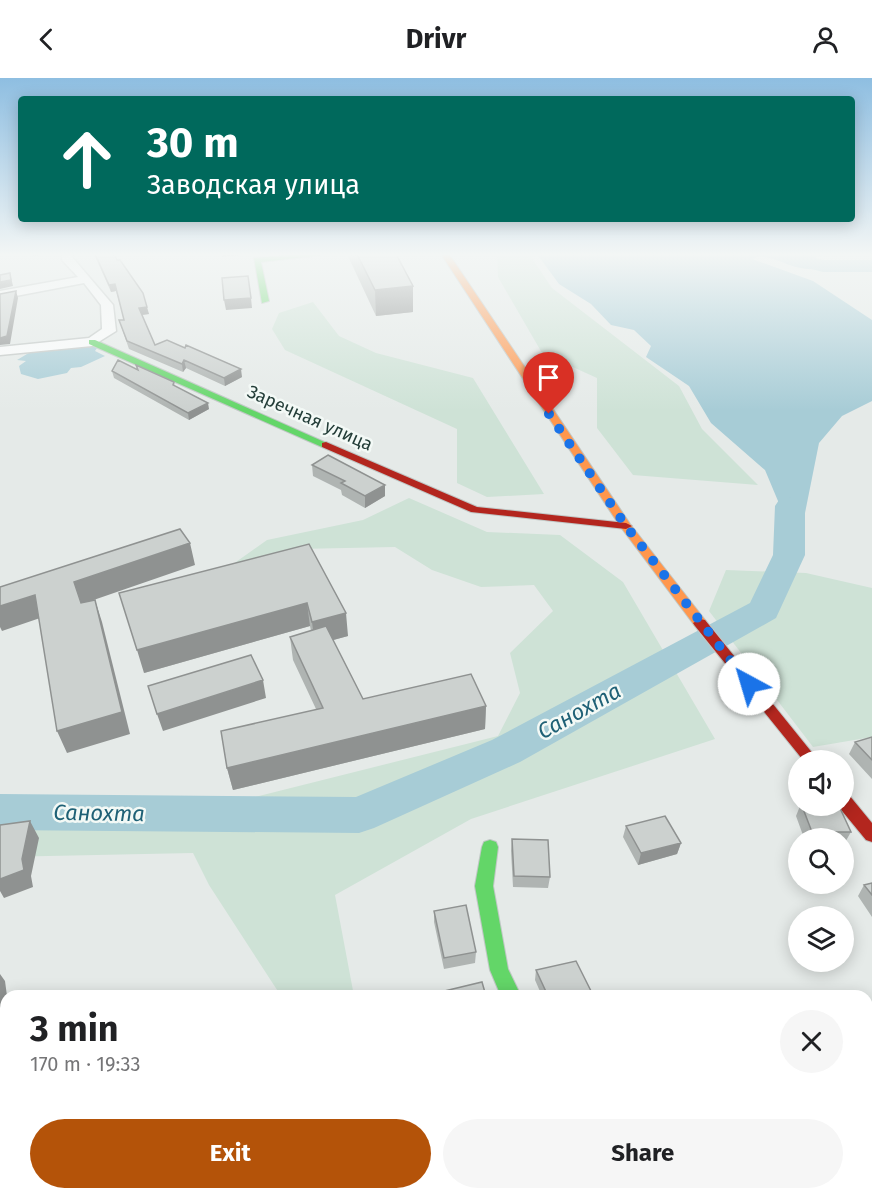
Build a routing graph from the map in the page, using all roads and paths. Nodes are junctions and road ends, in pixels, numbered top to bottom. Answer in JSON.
{"nodes":[{"id":1,"x":107,"y":306,"type":"edge"},
{"id":2,"x":480,"y":306,"type":"edge"},
{"id":3,"x":92,"y":342,"type":"junction"},
{"id":4,"x":0,"y":351,"type":"edge"},
{"id":5,"x":626,"y":526,"type":"junction"},
{"id":6,"x":803,"y":750,"type":"edge"},
{"id":7,"x":854,"y":813,"type":"edge"},
{"id":8,"x":872,"y":835,"type":"edge"},
{"id":9,"x":490,"y":847,"type":"dead end"},
{"id":10,"x":508,"y":990,"type":"edge"}],
"edges":[{"from":1,"to":3,"type":"street"},
{"from":2,"to":5,"type":"street"},
{"from":3,"to":4,"type":"street"},
{"from":3,"to":5,"type":"street","name":"Заречная улица"},
{"from":5,"to":6,"type":"street"},
{"from":7,"to":8,"type":"street"},
{"from":9,"to":10,"type":"street"}]}
